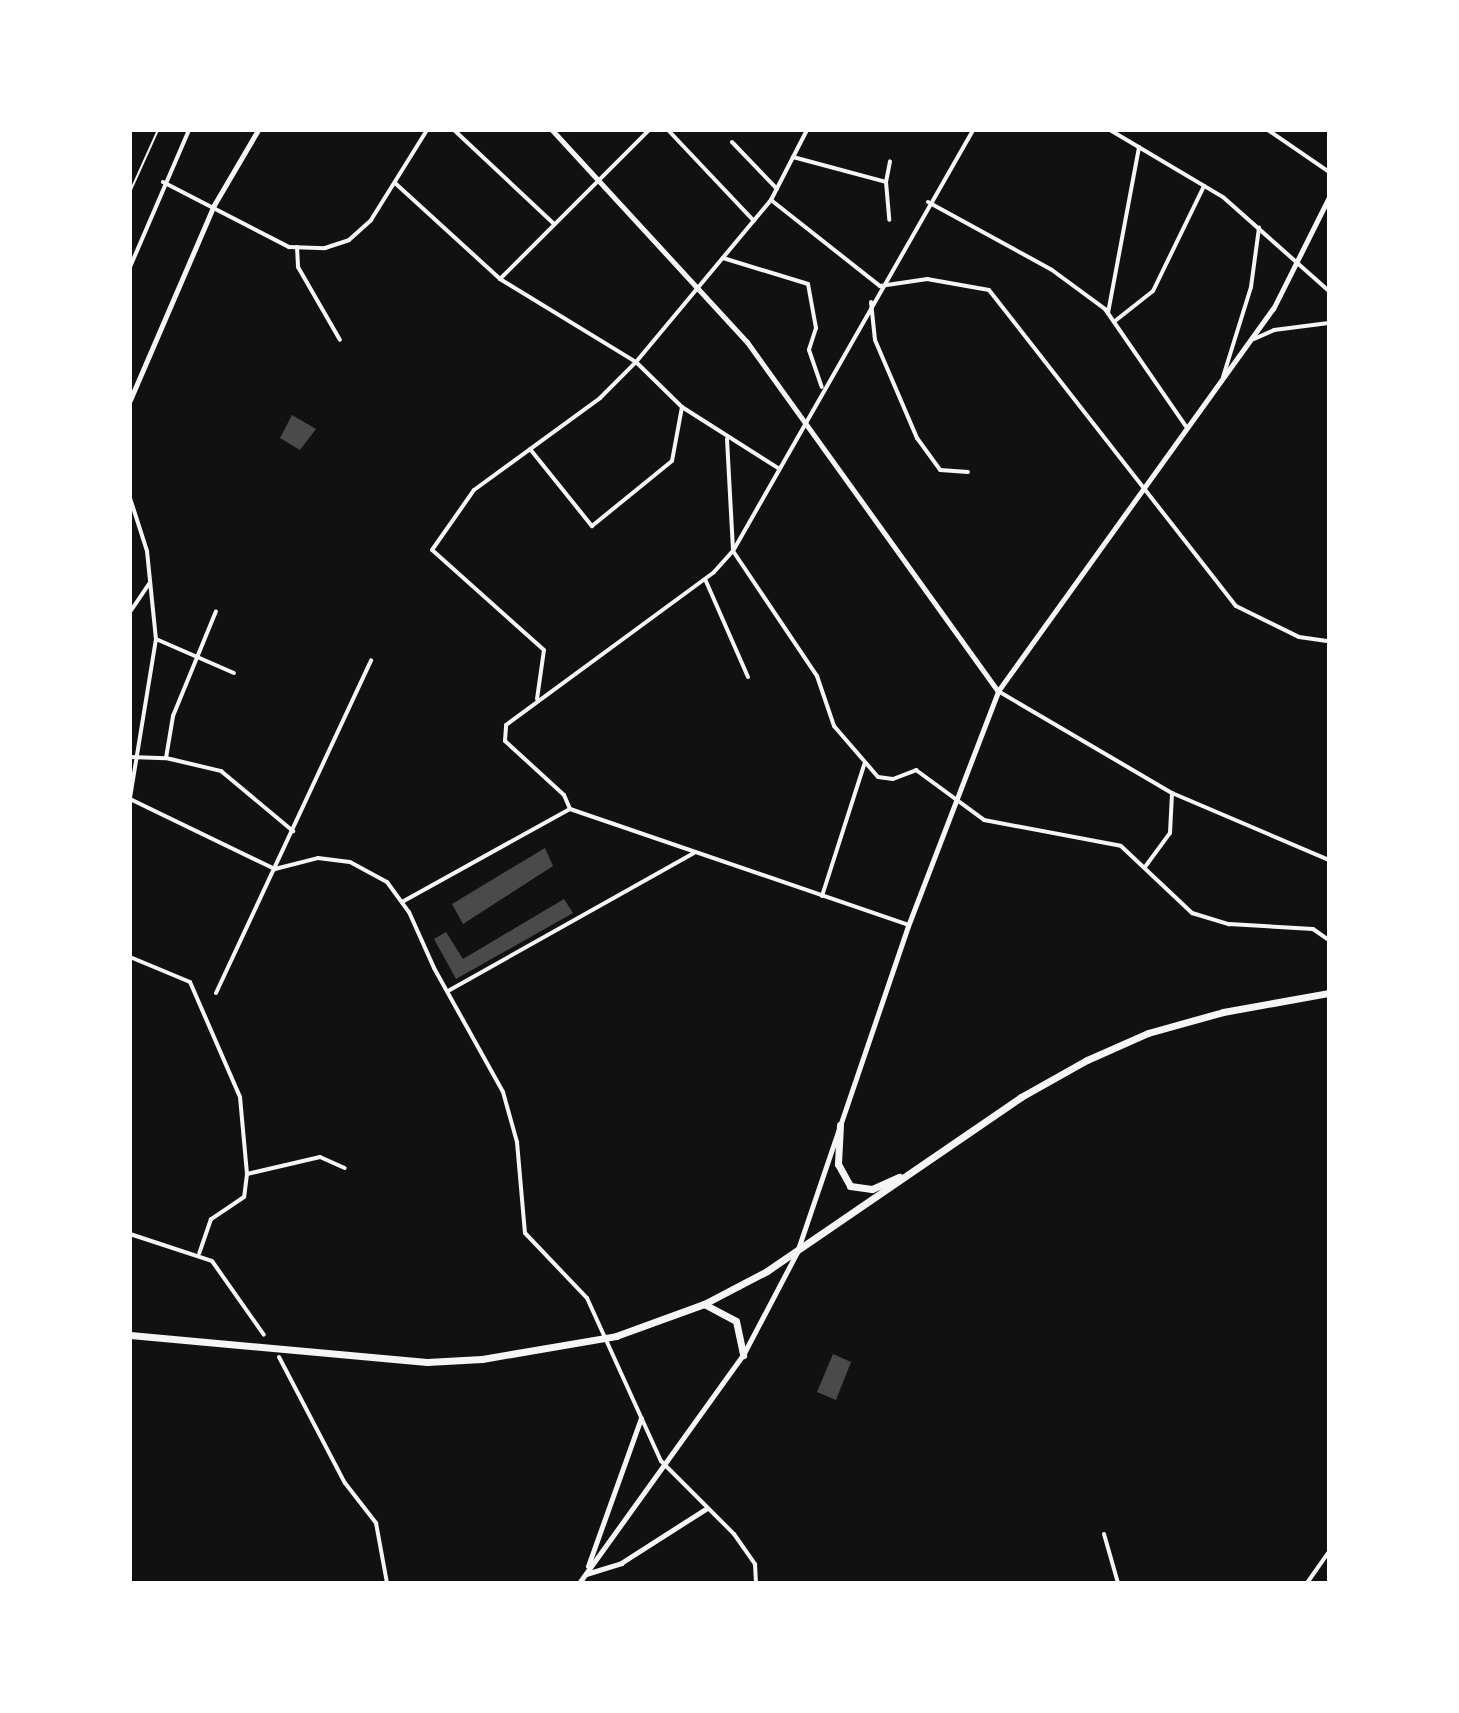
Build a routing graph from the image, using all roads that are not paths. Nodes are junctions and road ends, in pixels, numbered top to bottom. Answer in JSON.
{"nodes":[{"id":1,"x":189,"y":130,"type":"edge"},
{"id":2,"x":258,"y":130,"type":"edge"},
{"id":3,"x":427,"y":130,"type":"edge"},
{"id":4,"x":454,"y":130,"type":"edge"},
{"id":5,"x":552,"y":130,"type":"edge"},
{"id":6,"x":649,"y":130,"type":"edge"},
{"id":7,"x":668,"y":130,"type":"edge"},
{"id":8,"x":807,"y":130,"type":"edge"},
{"id":9,"x":854,"y":130,"type":"edge"},
{"id":10,"x":924,"y":130,"type":"edge"},
{"id":11,"x":973,"y":130,"type":"edge"},
{"id":12,"x":1110,"y":130,"type":"edge"},
{"id":13,"x":1268,"y":130,"type":"edge"},
{"id":14,"x":732,"y":142,"type":"dead end"},
{"id":15,"x":1139,"y":147,"type":"junction"},
{"id":16,"x":793,"y":157,"type":"junction"},
{"id":17,"x":890,"y":161,"type":"dead end"},
{"id":18,"x":1329,"y":172,"type":"edge"},
{"id":19,"x":596,"y":178,"type":"junction"},
{"id":20,"x":163,"y":182,"type":"junction"},
{"id":21,"x":886,"y":182,"type":"junction"},
{"id":22,"x":395,"y":183,"type":"junction"},
{"id":23,"x":1204,"y":186,"type":"junction"},
{"id":24,"x":777,"y":189,"type":"junction"},
{"id":25,"x":1329,"y":197,"type":"edge"},
{"id":26,"x":771,"y":200,"type":"junction"},
{"id":27,"x":928,"y":202,"type":"junction"},
{"id":28,"x":214,"y":205,"type":"junction"},
{"id":29,"x":889,"y":220,"type":"dead end"},
{"id":30,"x":754,"y":221,"type":"junction"},
{"id":31,"x":554,"y":224,"type":"junction"},
{"id":32,"x":1259,"y":228,"type":"junction"},
{"id":33,"x":297,"y":247,"type":"junction"},
{"id":34,"x":723,"y":258,"type":"junction"},
{"id":35,"x":130,"y":267,"type":"edge"},
{"id":36,"x":500,"y":279,"type":"junction"},
{"id":37,"x":880,"y":286,"type":"junction"},
{"id":38,"x":700,"y":291,"type":"junction"},
{"id":39,"x":1329,"y":291,"type":"edge"},
{"id":40,"x":871,"y":301,"type":"junction"},
{"id":41,"x":1108,"y":313,"type":"junction"},
{"id":42,"x":1114,"y":322,"type":"junction"},
{"id":43,"x":1329,"y":323,"type":"edge"},
{"id":44,"x":340,"y":340,"type":"dead end"},
{"id":45,"x":1250,"y":340,"type":"junction"},
{"id":46,"x":636,"y":362,"type":"junction"},
{"id":47,"x":1223,"y":378,"type":"junction"},
{"id":48,"x":822,"y":387,"type":"junction"},
{"id":49,"x":130,"y":400,"type":"edge"},
{"id":50,"x":682,"y":407,"type":"junction"},
{"id":51,"x":804,"y":419,"type":"junction"},
{"id":52,"x":1187,"y":428,"type":"junction"},
{"id":53,"x":727,"y":439,"type":"junction"},
{"id":54,"x":530,"y":449,"type":"junction"},
{"id":55,"x":778,"y":468,"type":"junction"},
{"id":56,"x":968,"y":472,"type":"dead end"},
{"id":57,"x":1145,"y":486,"type":"junction"},
{"id":58,"x":130,"y":498,"type":"edge"},
{"id":59,"x":733,"y":551,"type":"junction"},
{"id":60,"x":705,"y":579,"type":"junction"},
{"id":61,"x":151,"y":582,"type":"junction"},
{"id":62,"x":216,"y":611,"type":"dead end"},
{"id":63,"x":130,"y":612,"type":"edge"},
{"id":64,"x":156,"y":639,"type":"junction"},
{"id":65,"x":1329,"y":641,"type":"edge"},
{"id":66,"x":199,"y":658,"type":"junction"},
{"id":67,"x":371,"y":660,"type":"dead end"},
{"id":68,"x":234,"y":673,"type":"dead end"},
{"id":69,"x":748,"y":677,"type":"dead end"},
{"id":70,"x":998,"y":691,"type":"junction"},
{"id":71,"x":537,"y":699,"type":"junction"},
{"id":72,"x":130,"y":757,"type":"edge"},
{"id":73,"x":137,"y":758,"type":"junction"},
{"id":74,"x":166,"y":758,"type":"junction"},
{"id":75,"x":864,"y":765,"type":"junction"},
{"id":76,"x":1172,"y":793,"type":"junction"},
{"id":77,"x":130,"y":799,"type":"edge"},
{"id":78,"x":956,"y":800,"type":"junction"},
{"id":79,"x":570,"y":809,"type":"junction"},
{"id":80,"x":293,"y":831,"type":"junction"},
{"id":81,"x":694,"y":853,"type":"junction"},
{"id":82,"x":1329,"y":860,"type":"edge"},
{"id":83,"x":1145,"y":867,"type":"junction"},
{"id":84,"x":275,"y":869,"type":"junction"},
{"id":85,"x":822,"y":896,"type":"junction"},
{"id":86,"x":402,"y":902,"type":"junction"},
{"id":87,"x":908,"y":926,"type":"junction"},
{"id":88,"x":1329,"y":940,"type":"edge"},
{"id":89,"x":130,"y":957,"type":"edge"},
{"id":90,"x":447,"y":991,"type":"junction"},
{"id":91,"x":216,"y":993,"type":"dead end"},
{"id":92,"x":1329,"y":993,"type":"edge"},
{"id":93,"x":840,"y":1125,"type":"junction"},
{"id":94,"x":345,"y":1168,"type":"dead end"},
{"id":95,"x":916,"y":1170,"type":"junction"},
{"id":96,"x":247,"y":1174,"type":"junction"},
{"id":97,"x":130,"y":1234,"type":"edge"},
{"id":98,"x":797,"y":1252,"type":"junction"},
{"id":99,"x":199,"y":1253,"type":"junction"},
{"id":100,"x":704,"y":1304,"type":"junction"},
{"id":101,"x":130,"y":1335,"type":"edge"},
{"id":102,"x":264,"y":1335,"type":"dead end"},
{"id":103,"x":743,"y":1355,"type":"junction"},
{"id":104,"x":279,"y":1357,"type":"dead end"},
{"id":105,"x":641,"y":1418,"type":"junction"},
{"id":106,"x":707,"y":1508,"type":"junction"},
{"id":107,"x":1104,"y":1534,"type":"dead end"},
{"id":108,"x":1329,"y":1551,"type":"edge"},
{"id":109,"x":585,"y":1575,"type":"junction"},
{"id":110,"x":387,"y":1583,"type":"edge"},
{"id":111,"x":579,"y":1583,"type":"edge"},
{"id":112,"x":756,"y":1583,"type":"edge"},
{"id":113,"x":1118,"y":1583,"type":"edge"},
{"id":114,"x":1307,"y":1583,"type":"edge"}],
"edges":[{"from":1,"to":20,"type":"street"},
{"from":2,"to":28,"type":"street"},
{"from":3,"to":22,"type":"street"},
{"from":4,"to":31,"type":"street"},
{"from":5,"to":19,"type":"street"},
{"from":6,"to":19,"type":"street"},
{"from":7,"to":30,"type":"street"},
{"from":8,"to":16,"type":"street"},
{"from":9,"to":10,"type":"street"},
{"from":11,"to":27,"type":"street"},
{"from":12,"to":15,"type":"street"},
{"from":13,"to":18,"type":"street"},
{"from":14,"to":24,"type":"street"},
{"from":15,"to":23,"type":"street"},
{"from":15,"to":41,"type":"street"},
{"from":16,"to":21,"type":"street"},
{"from":16,"to":24,"type":"street"},
{"from":17,"to":21,"type":"street"},
{"from":19,"to":31,"type":"street"},
{"from":19,"to":38,"type":"street"},
{"from":20,"to":28,"type":"street"},
{"from":20,"to":35,"type":"street"},
{"from":21,"to":29,"type":"street"},
{"from":22,"to":33,"type":"street"},
{"from":22,"to":36,"type":"street"},
{"from":23,"to":32,"type":"street"},
{"from":23,"to":42,"type":"street"},
{"from":24,"to":26,"type":"street"},
{"from":25,"to":45,"type":"street"},
{"from":26,"to":30,"type":"street"},
{"from":26,"to":37,"type":"street"},
{"from":27,"to":37,"type":"street"},
{"from":27,"to":41,"type":"street"},
{"from":28,"to":33,"type":"street"},
{"from":28,"to":49,"type":"street"},
{"from":30,"to":34,"type":"street"},
{"from":31,"to":36,"type":"street"},
{"from":32,"to":39,"type":"street"},
{"from":32,"to":47,"type":"street"},
{"from":33,"to":44,"type":"street"},
{"from":34,"to":38,"type":"street"},
{"from":34,"to":48,"type":"street"},
{"from":36,"to":46,"type":"street"},
{"from":37,"to":40,"type":"street"},
{"from":37,"to":57,"type":"street"},
{"from":38,"to":46,"type":"street"},
{"from":38,"to":51,"type":"street"},
{"from":40,"to":48,"type":"street"},
{"from":40,"to":56,"type":"street"},
{"from":41,"to":42,"type":"street"},
{"from":42,"to":52,"type":"street"},
{"from":43,"to":45,"type":"street"},
{"from":45,"to":47,"type":"street"},
{"from":46,"to":50,"type":"street"},
{"from":46,"to":54,"type":"street"},
{"from":47,"to":52,"type":"street"},
{"from":48,"to":51,"type":"street"},
{"from":50,"to":53,"type":"street"},
{"from":50,"to":54,"type":"street"},
{"from":51,"to":55,"type":"street"},
{"from":51,"to":70,"type":"street"},
{"from":52,"to":57,"type":"street"},
{"from":53,"to":55,"type":"street"},
{"from":53,"to":59,"type":"street"},
{"from":54,"to":71,"type":"street"},
{"from":55,"to":59,"type":"street"},
{"from":57,"to":65,"type":"street"},
{"from":57,"to":70,"type":"street"},
{"from":58,"to":61,"type":"street"},
{"from":59,"to":60,"type":"street"},
{"from":59,"to":75,"type":"street"},
{"from":60,"to":69,"type":"street"},
{"from":60,"to":71,"type":"street"},
{"from":61,"to":63,"type":"street"},
{"from":61,"to":64,"type":"street"},
{"from":62,"to":66,"type":"street"},
{"from":64,"to":66,"type":"street"},
{"from":64,"to":73,"type":"street"},
{"from":66,"to":68,"type":"street"},
{"from":66,"to":74,"type":"street"},
{"from":67,"to":80,"type":"street"},
{"from":70,"to":76,"type":"street"},
{"from":70,"to":78,"type":"street"},
{"from":71,"to":79,"type":"street"},
{"from":72,"to":73,"type":"street"},
{"from":73,"to":74,"type":"street"},
{"from":73,"to":77,"type":"street"},
{"from":74,"to":80,"type":"street"},
{"from":75,"to":78,"type":"street"},
{"from":75,"to":85,"type":"street"},
{"from":76,"to":82,"type":"street"},
{"from":76,"to":83,"type":"street"},
{"from":77,"to":84,"type":"street"},
{"from":78,"to":83,"type":"street"},
{"from":78,"to":87,"type":"street"},
{"from":79,"to":81,"type":"street"},
{"from":79,"to":86,"type":"street"},
{"from":80,"to":84,"type":"street"},
{"from":81,"to":85,"type":"street"},
{"from":81,"to":90,"type":"street"},
{"from":83,"to":88,"type":"street"},
{"from":84,"to":86,"type":"street"},
{"from":84,"to":91,"type":"street"},
{"from":85,"to":87,"type":"street"},
{"from":86,"to":90,"type":"street"},
{"from":87,"to":93,"type":"street"},
{"from":89,"to":96,"type":"street"},
{"from":90,"to":105,"type":"street"},
{"from":92,"to":95,"type":"main road"},
{"from":93,"to":95,"type":"main road"},
{"from":93,"to":98,"type":"street"},
{"from":94,"to":96,"type":"street"},
{"from":95,"to":98,"type":"main road"},
{"from":96,"to":99,"type":"street"},
{"from":97,"to":99,"type":"street"},
{"from":98,"to":100,"type":"main road"},
{"from":98,"to":103,"type":"street"},
{"from":99,"to":102,"type":"street"},
{"from":100,"to":101,"type":"main road"},
{"from":100,"to":103,"type":"main road"},
{"from":103,"to":109,"type":"street"},
{"from":104,"to":110,"type":"street"},
{"from":105,"to":106,"type":"street"},
{"from":105,"to":109,"type":"street"},
{"from":106,"to":109,"type":"street"},
{"from":106,"to":112,"type":"street"},
{"from":107,"to":113,"type":"street"},
{"from":108,"to":114,"type":"street"},
{"from":109,"to":111,"type":"street"}]}
